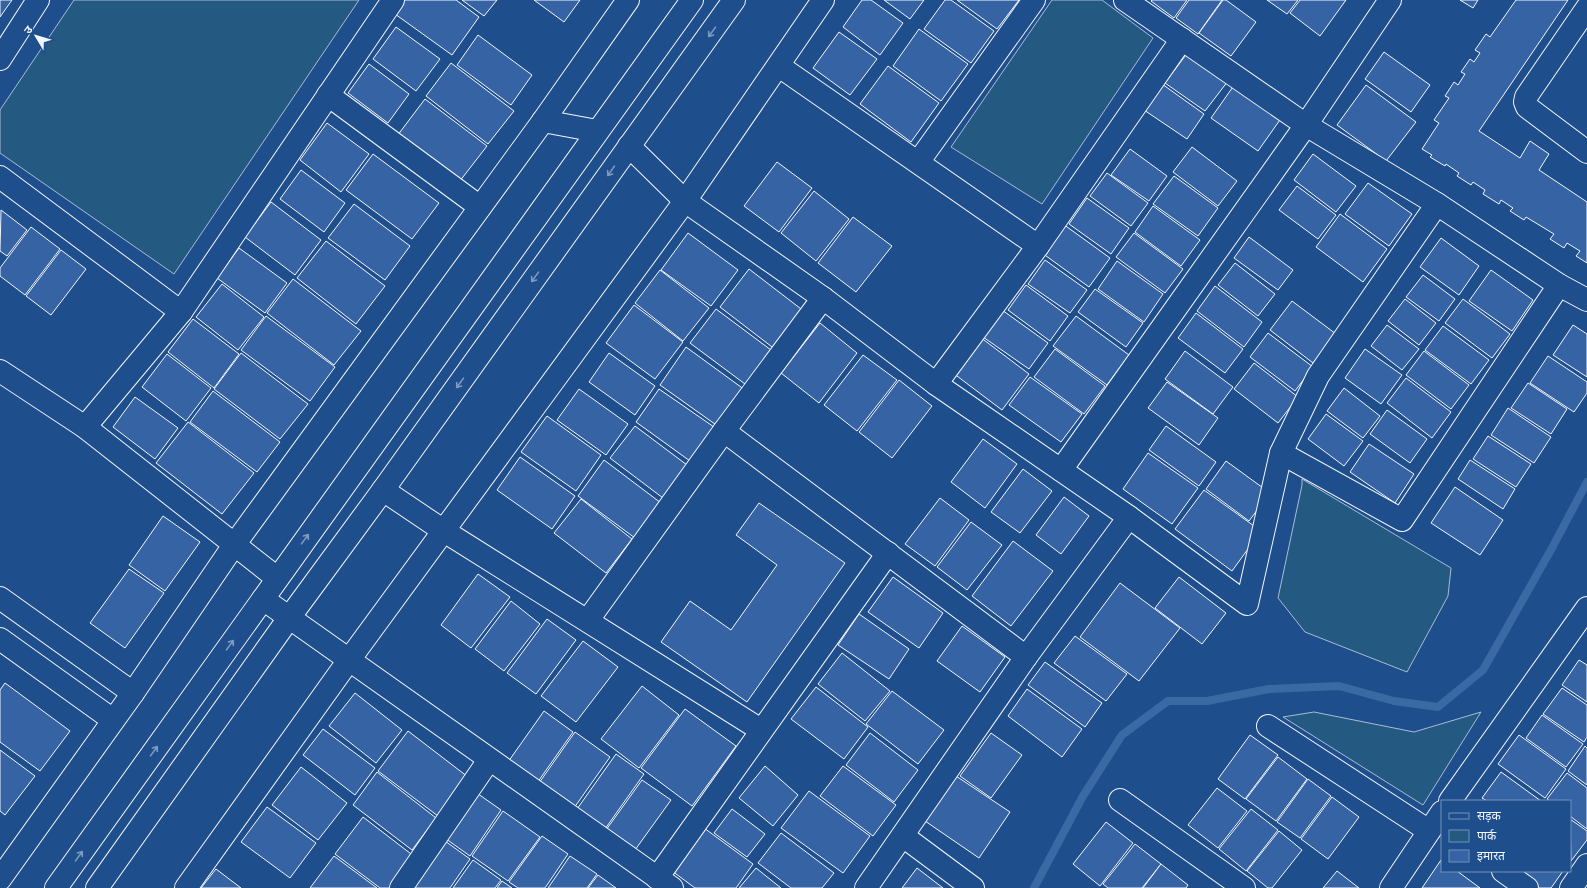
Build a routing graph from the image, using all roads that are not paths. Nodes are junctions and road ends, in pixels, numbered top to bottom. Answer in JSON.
{"nodes":[{"id":1,"x":38,"y":0,"type":"edge"},
{"id":2,"x":393,"y":0,"type":"edge"},
{"id":3,"x":628,"y":0,"type":"edge"},
{"id":4,"x":692,"y":0,"type":"edge"},
{"id":5,"x":734,"y":0,"type":"edge"},
{"id":6,"x":823,"y":0,"type":"edge"},
{"id":7,"x":1034,"y":0,"type":"edge"},
{"id":8,"x":1125,"y":0,"type":"edge"},
{"id":9,"x":1390,"y":0,"type":"edge"},
{"id":10,"x":1587,"y":8,"type":"edge"},
{"id":11,"x":1182,"y":38,"type":"junction"},
{"id":12,"x":0,"y":59,"type":"edge"},
{"id":13,"x":779,"y":66,"type":"junction"},
{"id":14,"x":328,"y":95,"type":"junction"},
{"id":15,"x":543,"y":120,"type":"junction"},
{"id":16,"x":1306,"y":124,"type":"junction"},
{"id":17,"x":597,"y":131,"type":"junction"},
{"id":18,"x":629,"y":146,"type":"junction"},
{"id":19,"x":1587,"y":152,"type":"edge"},
{"id":20,"x":919,"y":162,"type":"junction"},
{"id":21,"x":0,"y":177,"type":"edge"},
{"id":22,"x":685,"y":201,"type":"junction"},
{"id":23,"x":1437,"y":204,"type":"junction"},
{"id":24,"x":480,"y":207,"type":"junction"},
{"id":25,"x":1038,"y":246,"type":"junction"},
{"id":26,"x":1559,"y":286,"type":"junction"},
{"id":27,"x":823,"y":298,"type":"junction"},
{"id":28,"x":1587,"y":300,"type":"edge"},
{"id":29,"x":181,"y":312,"type":"junction"},
{"id":30,"x":0,"y":371,"type":"edge"},
{"id":31,"x":936,"y":384,"type":"junction"},
{"id":32,"x":85,"y":427,"type":"junction"},
{"id":33,"x":724,"y":431,"type":"junction"},
{"id":34,"x":1281,"y":453,"type":"junction"},
{"id":35,"x":1061,"y":470,"type":"junction"},
{"id":36,"x":383,"y":490,"type":"junction"},
{"id":37,"x":1129,"y":517,"type":"junction"},
{"id":38,"x":444,"y":531,"type":"junction"},
{"id":39,"x":234,"y":544,"type":"junction"},
{"id":40,"x":888,"y":553,"type":"junction"},
{"id":41,"x":277,"y":578,"type":"junction"},
{"id":42,"x":0,"y":598,"type":"edge"},
{"id":43,"x":263,"y":599,"type":"junction"},
{"id":44,"x":1587,"y":608,"type":"edge"},
{"id":45,"x":289,"y":618,"type":"junction"},
{"id":46,"x":588,"y":620,"type":"junction"},
{"id":47,"x":0,"y":639,"type":"edge"},
{"id":48,"x":1026,"y":657,"type":"junction"},
{"id":49,"x":349,"y":660,"type":"junction"},
{"id":50,"x":133,"y":693,"type":"junction"},
{"id":51,"x":113,"y":720,"type":"junction"},
{"id":52,"x":1268,"y":726,"type":"dead end"},
{"id":53,"x":761,"y":730,"type":"junction"},
{"id":54,"x":489,"y":760,"type":"junction"},
{"id":55,"x":1120,"y":800,"type":"dead end"},
{"id":56,"x":1451,"y":800,"type":"edge"},
{"id":57,"x":1437,"y":824,"type":"edge"},
{"id":58,"x":903,"y":836,"type":"junction"},
{"id":59,"x":1587,"y":865,"type":"edge"},
{"id":60,"x":1504,"y":872,"type":"edge"},
{"id":61,"x":0,"y":879,"type":"edge"},
{"id":62,"x":664,"y":883,"type":"edge"},
{"id":63,"x":56,"y":888,"type":"edge"},
{"id":64,"x":97,"y":888,"type":"edge"},
{"id":65,"x":186,"y":888,"type":"edge"},
{"id":66,"x":401,"y":888,"type":"edge"},
{"id":67,"x":866,"y":888,"type":"edge"},
{"id":68,"x":973,"y":888,"type":"edge"},
{"id":69,"x":1244,"y":888,"type":"edge"},
{"id":70,"x":1391,"y":888,"type":"edge"},
{"id":71,"x":1527,"y":888,"type":"edge"},
{"id":72,"x":1571,"y":888,"type":"edge"}],
"edges":[{"from":1,"to":12,"type":"street"},
{"from":2,"to":14,"type":"street"},
{"from":3,"to":15,"type":"street"},
{"from":4,"to":17,"type":"street"},
{"from":5,"to":18,"type":"street","one_way":true},
{"from":6,"to":13,"type":"street"},
{"from":7,"to":20,"type":"street"},
{"from":8,"to":11,"type":"street"},
{"from":9,"to":16,"type":"street"},
{"from":10,"to":19,"type":"street"},
{"from":11,"to":16,"type":"street"},
{"from":11,"to":25,"type":"street"},
{"from":13,"to":20,"type":"street"},
{"from":13,"to":22,"type":"street"},
{"from":14,"to":24,"type":"street"},
{"from":14,"to":29,"type":"street"},
{"from":15,"to":17,"type":"street"},
{"from":15,"to":24,"type":"street"},
{"from":16,"to":23,"type":"street"},
{"from":16,"to":35,"type":"street"},
{"from":17,"to":18,"type":"street"},
{"from":41,"to":17,"type":"street","one_way":true},
{"from":18,"to":22,"type":"street"},
{"from":18,"to":36,"type":"street","one_way":true},
{"from":20,"to":25,"type":"street"},
{"from":21,"to":29,"type":"street"},
{"from":22,"to":27,"type":"street"},
{"from":22,"to":38,"type":"street"},
{"from":23,"to":26,"type":"street"},
{"from":23,"to":34,"type":"street"},
{"from":24,"to":39,"type":"street"},
{"from":25,"to":31,"type":"street"},
{"from":26,"to":28,"type":"street"},
{"from":26,"to":34,"type":"street"},
{"from":27,"to":31,"type":"street"},
{"from":27,"to":33,"type":"street"},
{"from":29,"to":32,"type":"street"},
{"from":30,"to":32,"type":"street"},
{"from":31,"to":35,"type":"street"},
{"from":32,"to":39,"type":"street"},
{"from":33,"to":40,"type":"street"},
{"from":33,"to":46,"type":"street"},
{"from":34,"to":37,"type":"street"},
{"from":35,"to":37,"type":"street"},
{"from":36,"to":38,"type":"street"},
{"from":36,"to":45,"type":"street"},
{"from":37,"to":48,"type":"street"},
{"from":38,"to":46,"type":"street"},
{"from":38,"to":49,"type":"street"},
{"from":39,"to":41,"type":"street"},
{"from":39,"to":50,"type":"street"},
{"from":40,"to":48,"type":"street"},
{"from":40,"to":53,"type":"street"},
{"from":41,"to":43,"type":"street"},
{"from":42,"to":50,"type":"street"},
{"from":43,"to":45,"type":"street"},
{"from":63,"to":43,"type":"street","one_way":true},
{"from":44,"to":56,"type":"street"},
{"from":45,"to":49,"type":"street"},
{"from":45,"to":64,"type":"street"},
{"from":46,"to":53,"type":"street"},
{"from":47,"to":51,"type":"street"},
{"from":48,"to":58,"type":"street"},
{"from":49,"to":54,"type":"street"},
{"from":49,"to":65,"type":"street"},
{"from":50,"to":51,"type":"street"},
{"from":51,"to":61,"type":"street"},
{"from":52,"to":57,"type":"street"},
{"from":53,"to":62,"type":"street"},
{"from":54,"to":62,"type":"street"},
{"from":54,"to":66,"type":"street"},
{"from":55,"to":69,"type":"street"},
{"from":57,"to":70,"type":"street"},
{"from":58,"to":67,"type":"street"},
{"from":58,"to":68,"type":"street"},
{"from":59,"to":72,"type":"street"},
{"from":60,"to":71,"type":"street"}]}
